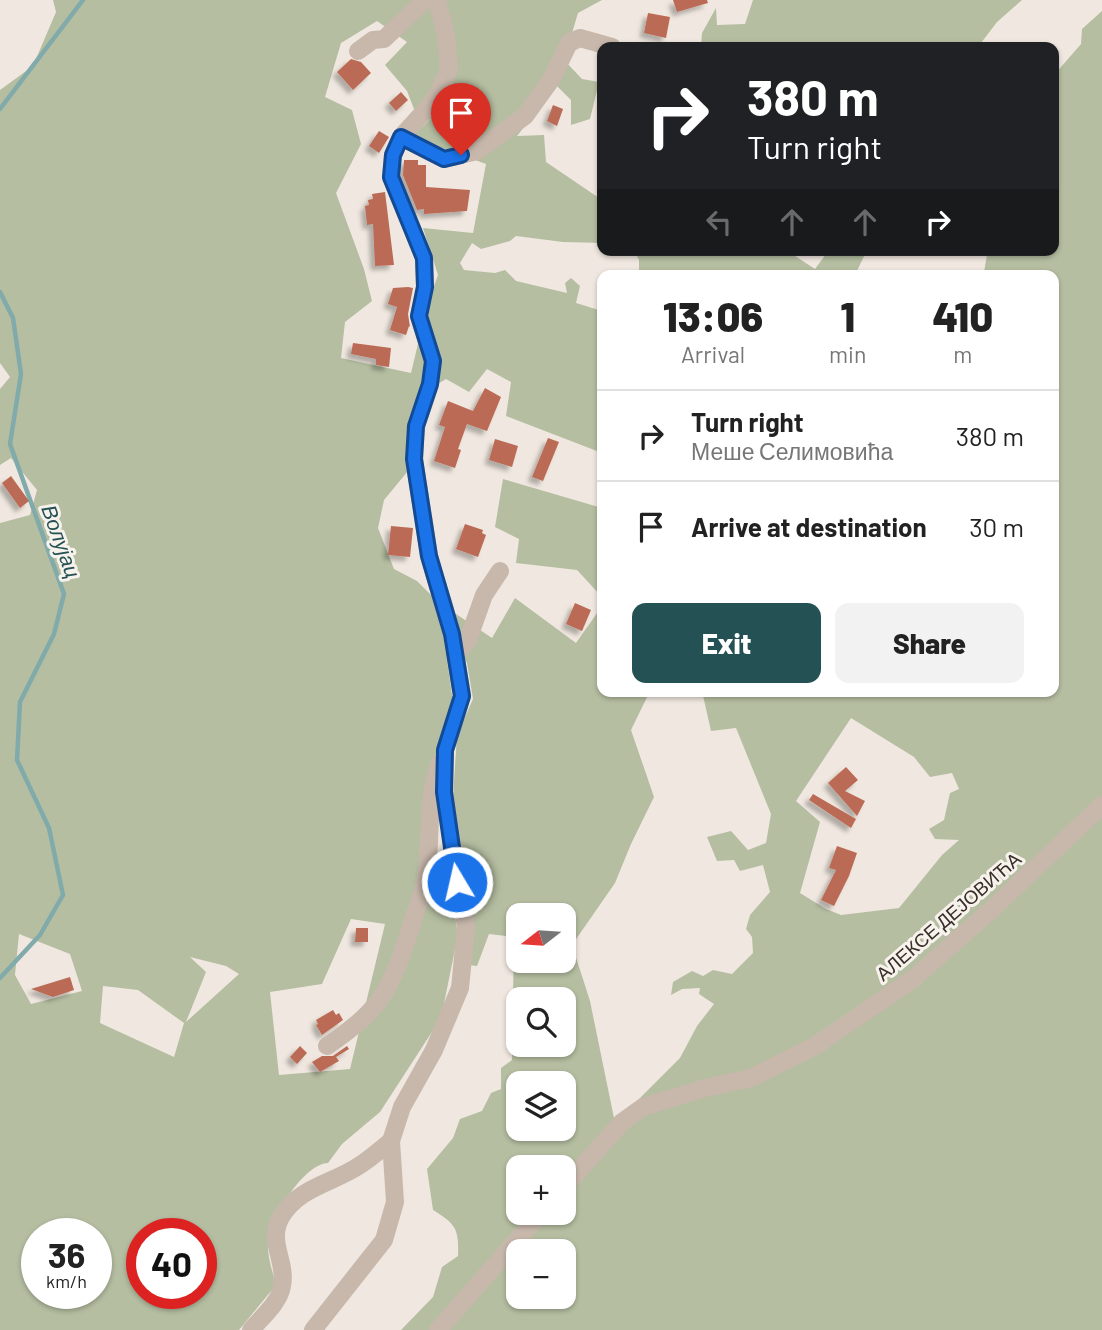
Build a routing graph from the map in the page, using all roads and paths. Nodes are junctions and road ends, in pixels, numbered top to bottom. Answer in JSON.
{"nodes":[{"id":1,"x":425,"y":0,"type":"edge"},
{"id":2,"x":437,"y":0,"type":"edge"},
{"id":3,"x":597,"y":43,"type":"edge"},
{"id":4,"x":358,"y":51,"type":"dead end"},
{"id":5,"x":401,"y":137,"type":"junction"},
{"id":6,"x":500,"y":571,"type":"dead end"},
{"id":7,"x":455,"y":655,"type":"junction"},
{"id":8,"x":445,"y":750,"type":"junction"},
{"id":9,"x":1102,"y":805,"type":"edge"},
{"id":10,"x":327,"y":1046,"type":"dead end"},
{"id":11,"x":391,"y":1141,"type":"junction"},
{"id":12,"x":576,"y":1173,"type":"edge"},
{"id":13,"x":530,"y":1225,"type":"edge"},
{"id":14,"x":251,"y":1330,"type":"edge"},
{"id":15,"x":313,"y":1330,"type":"edge"},
{"id":16,"x":438,"y":1330,"type":"edge"}],
"edges":[{"from":1,"to":4,"type":"street"},
{"from":2,"to":5,"type":"street"},
{"from":3,"to":5,"type":"street"},
{"from":5,"to":7,"type":"street"},
{"from":6,"to":7,"type":"street"},
{"from":7,"to":8,"type":"street"},
{"from":8,"to":10,"type":"street"},
{"from":8,"to":11,"type":"street"},
{"from":9,"to":12,"type":"street","name":"АЛЕКСЕ ДЕЈОВИЋА"},
{"from":11,"to":14,"type":"street"},
{"from":11,"to":15,"type":"street"},
{"from":13,"to":16,"type":"street"}]}
